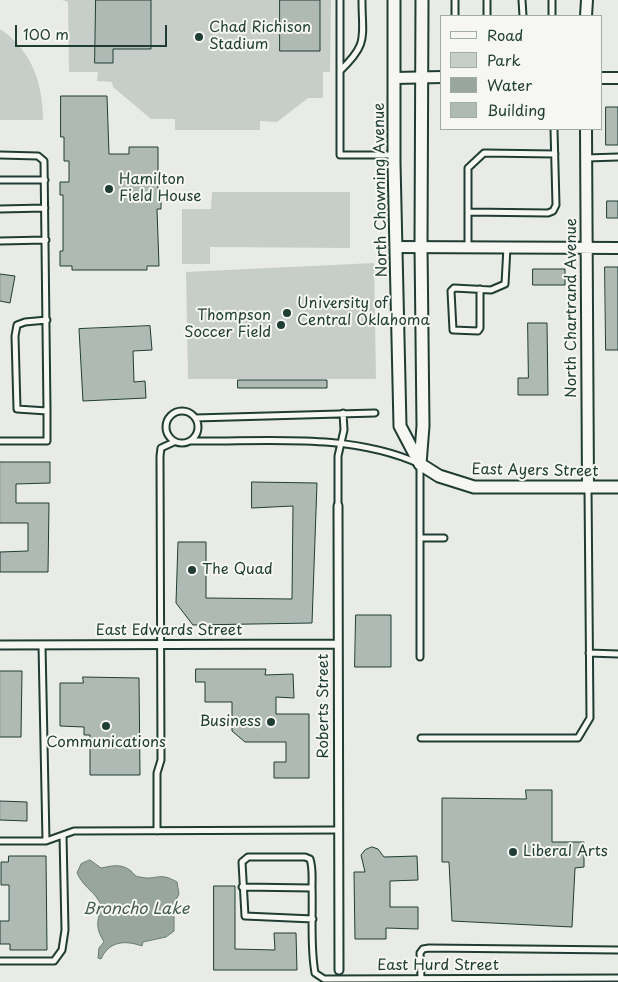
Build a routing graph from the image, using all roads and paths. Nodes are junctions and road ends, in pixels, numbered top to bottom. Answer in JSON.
{"nodes":[{"id":1,"x":340,"y":0,"type":"edge"},
{"id":2,"x":362,"y":0,"type":"edge"},
{"id":3,"x":394,"y":0,"type":"edge"},
{"id":4,"x":422,"y":0,"type":"edge"},
{"id":5,"x":455,"y":0,"type":"edge"},
{"id":6,"x":487,"y":0,"type":"edge"},
{"id":7,"x":522,"y":0,"type":"edge"},
{"id":8,"x":552,"y":0,"type":"edge"},
{"id":9,"x":587,"y":0,"type":"edge"},
{"id":10,"x":455,"y":15,"type":"edge"},
{"id":11,"x":487,"y":15,"type":"edge"},
{"id":12,"x":522,"y":15,"type":"edge"},
{"id":13,"x":552,"y":15,"type":"edge"},
{"id":14,"x":586,"y":15,"type":"edge"},
{"id":15,"x":340,"y":72,"type":"junction"},
{"id":16,"x":422,"y":77,"type":"junction"},
{"id":17,"x":440,"y":77,"type":"edge"},
{"id":18,"x":395,"y":78,"type":"junction"},
{"id":19,"x":603,"y":78,"type":"edge"},
{"id":20,"x":618,"y":78,"type":"edge"},
{"id":21,"x":554,"y":130,"type":"edge"},
{"id":22,"x":586,"y":130,"type":"edge"},
{"id":23,"x":555,"y":154,"type":"junction"},
{"id":24,"x":0,"y":155,"type":"edge"},
{"id":25,"x":394,"y":155,"type":"junction"},
{"id":26,"x":618,"y":157,"type":"edge"},
{"id":27,"x":586,"y":158,"type":"junction"},
{"id":28,"x":0,"y":180,"type":"edge"},
{"id":29,"x":45,"y":180,"type":"junction"},
{"id":30,"x":0,"y":208,"type":"edge"},
{"id":31,"x":46,"y":208,"type":"junction"},
{"id":32,"x":468,"y":212,"type":"junction"},
{"id":33,"x":46,"y":240,"type":"junction"},
{"id":34,"x":0,"y":241,"type":"edge"},
{"id":35,"x":421,"y":246,"type":"junction"},
{"id":36,"x":396,"y":247,"type":"junction"},
{"id":37,"x":468,"y":247,"type":"junction"},
{"id":38,"x":507,"y":247,"type":"junction"},
{"id":39,"x":587,"y":247,"type":"junction"},
{"id":40,"x":618,"y":248,"type":"edge"},
{"id":41,"x":480,"y":289,"type":"junction"},
{"id":42,"x":47,"y":320,"type":"junction"},
{"id":43,"x":47,"y":411,"type":"junction"},
{"id":44,"x":343,"y":413,"type":"junction"},
{"id":45,"x":375,"y":413,"type":"dead end"},
{"id":46,"x":195,"y":418,"type":"junction"},
{"id":47,"x":0,"y":441,"type":"edge"},
{"id":48,"x":190,"y":441,"type":"junction"},
{"id":49,"x":174,"y":442,"type":"junction"},
{"id":50,"x":341,"y":443,"type":"junction"},
{"id":51,"x":420,"y":464,"type":"junction"},
{"id":52,"x":618,"y":487,"type":"edge"},
{"id":53,"x":588,"y":488,"type":"junction"},
{"id":54,"x":338,"y":506,"type":"joint"},
{"id":55,"x":420,"y":538,"type":"junction"},
{"id":56,"x":444,"y":538,"type":"dead end"},
{"id":57,"x":338,"y":644,"type":"junction"},
{"id":58,"x":0,"y":645,"type":"edge"},
{"id":59,"x":42,"y":645,"type":"junction"},
{"id":60,"x":160,"y":645,"type":"junction"},
{"id":61,"x":589,"y":654,"type":"junction"},
{"id":62,"x":618,"y":654,"type":"edge"},
{"id":63,"x":420,"y":656,"type":"dead end"},
{"id":64,"x":421,"y":738,"type":"dead end"},
{"id":65,"x":338,"y":830,"type":"junction"},
{"id":66,"x":157,"y":831,"type":"junction"},
{"id":67,"x":63,"y":834,"type":"junction"},
{"id":68,"x":46,"y":841,"type":"junction"},
{"id":69,"x":0,"y":842,"type":"edge"},
{"id":70,"x":242,"y":888,"type":"junction"},
{"id":71,"x":312,"y":888,"type":"junction"},
{"id":72,"x":313,"y":919,"type":"junction"},
{"id":73,"x":618,"y":950,"type":"edge"},
{"id":74,"x":0,"y":961,"type":"edge"},
{"id":75,"x":339,"y":970,"type":"dead end"},
{"id":76,"x":618,"y":978,"type":"edge"},
{"id":77,"x":420,"y":979,"type":"edge"},
{"id":78,"x":489,"y":980,"type":"edge"}],
"edges":[{"from":1,"to":15,"type":"lane"},
{"from":2,"to":15,"type":"lane"},
{"from":3,"to":18,"type":"street","name":"North Chowning Avenue"},
{"from":4,"to":16,"type":"street","name":"North Chowning Avenue"},
{"from":5,"to":10,"type":"lane"},
{"from":6,"to":11,"type":"lane"},
{"from":7,"to":12,"type":"lane"},
{"from":8,"to":13,"type":"lane"},
{"from":9,"to":14,"type":"street"},
{"from":15,"to":25,"type":"lane"},
{"from":16,"to":17,"type":"street"},
{"from":16,"to":18,"type":"street"},
{"from":16,"to":35,"type":"street","name":"North Chowning Avenue"},
{"from":18,"to":25,"type":"street","name":"North Chowning Avenue"},
{"from":19,"to":20,"type":"street"},
{"from":21,"to":23,"type":"lane"},
{"from":22,"to":27,"type":"street","name":"North Chartrand Avenue"},
{"from":23,"to":32,"type":"lane"},
{"from":23,"to":32,"type":"lane"},
{"from":24,"to":29,"type":"lane"},
{"from":25,"to":36,"type":"street","name":"North Chowning Avenue"},
{"from":26,"to":27,"type":"lane"},
{"from":27,"to":39,"type":"street","name":"North Chartrand Avenue"},
{"from":28,"to":29,"type":"lane"},
{"from":29,"to":31,"type":"lane"},
{"from":30,"to":31,"type":"lane"},
{"from":31,"to":33,"type":"lane"},
{"from":32,"to":37,"type":"lane"},
{"from":33,"to":34,"type":"lane"},
{"from":33,"to":42,"type":"lane"},
{"from":35,"to":36,"type":"street"},
{"from":35,"to":37,"type":"street"},
{"from":35,"to":51,"type":"street","name":"North Chowning Avenue"},
{"from":36,"to":51,"type":"street","name":"North Chowning Avenue"},
{"from":37,"to":38,"type":"street"},
{"from":38,"to":39,"type":"street"},
{"from":38,"to":41,"type":"lane"},
{"from":39,"to":40,"type":"street"},
{"from":39,"to":53,"type":"street","name":"North Chartrand Avenue"},
{"from":41,"to":41,"type":"lane"},
{"from":42,"to":43,"type":"lane"},
{"from":42,"to":43,"type":"lane"},
{"from":43,"to":47,"type":"lane"},
{"from":44,"to":45,"type":"lane"},
{"from":44,"to":46,"type":"lane"},
{"from":44,"to":50,"type":"lane","name":"Roberts Street"},
{"from":46,"to":48,"type":"lane"},
{"from":46,"to":49,"type":"lane"},
{"from":48,"to":49,"type":"lane"},
{"from":48,"to":50,"type":"lane","name":"East Ayers Street"},
{"from":49,"to":60,"type":"lane"},
{"from":50,"to":51,"type":"lane","name":"East Ayers Street"},
{"from":50,"to":54,"type":"lane","name":"Roberts Street"},
{"from":51,"to":53,"type":"street","name":"East Ayers Street"},
{"from":51,"to":55,"type":"lane","name":"North Chowning Avenue"},
{"from":52,"to":53,"type":"street","name":"East Ayers Street"},
{"from":53,"to":61,"type":"lane"},
{"from":54,"to":57,"type":"street","name":"Roberts Street"},
{"from":55,"to":56,"type":"lane"},
{"from":55,"to":63,"type":"lane","name":"North Chowning Avenue"},
{"from":57,"to":60,"type":"street","name":"East Edwards Street"},
{"from":57,"to":65,"type":"street","name":"Roberts Street"},
{"from":58,"to":59,"type":"street","name":"East Edwards Street"},
{"from":59,"to":60,"type":"street","name":"East Edwards Street"},
{"from":59,"to":68,"type":"lane"},
{"from":60,"to":66,"type":"lane"},
{"from":61,"to":62,"type":"lane"},
{"from":61,"to":64,"type":"lane"},
{"from":65,"to":66,"type":"lane"},
{"from":65,"to":75,"type":"street","name":"Roberts Street"},
{"from":66,"to":67,"type":"lane"},
{"from":67,"to":68,"type":"lane"},
{"from":67,"to":74,"type":"lane"},
{"from":68,"to":69,"type":"lane"},
{"from":70,"to":71,"type":"lane"},
{"from":70,"to":71,"type":"lane"},
{"from":70,"to":72,"type":"lane"},
{"from":71,"to":72,"type":"lane"},
{"from":72,"to":77,"type":"lane","name":"East Hurd Street"},
{"from":73,"to":77,"type":"lane"},
{"from":76,"to":78,"type":"lane","name":"East Hurd Street"},
{"from":77,"to":78,"type":"lane","name":"East Hurd Street"}]}
